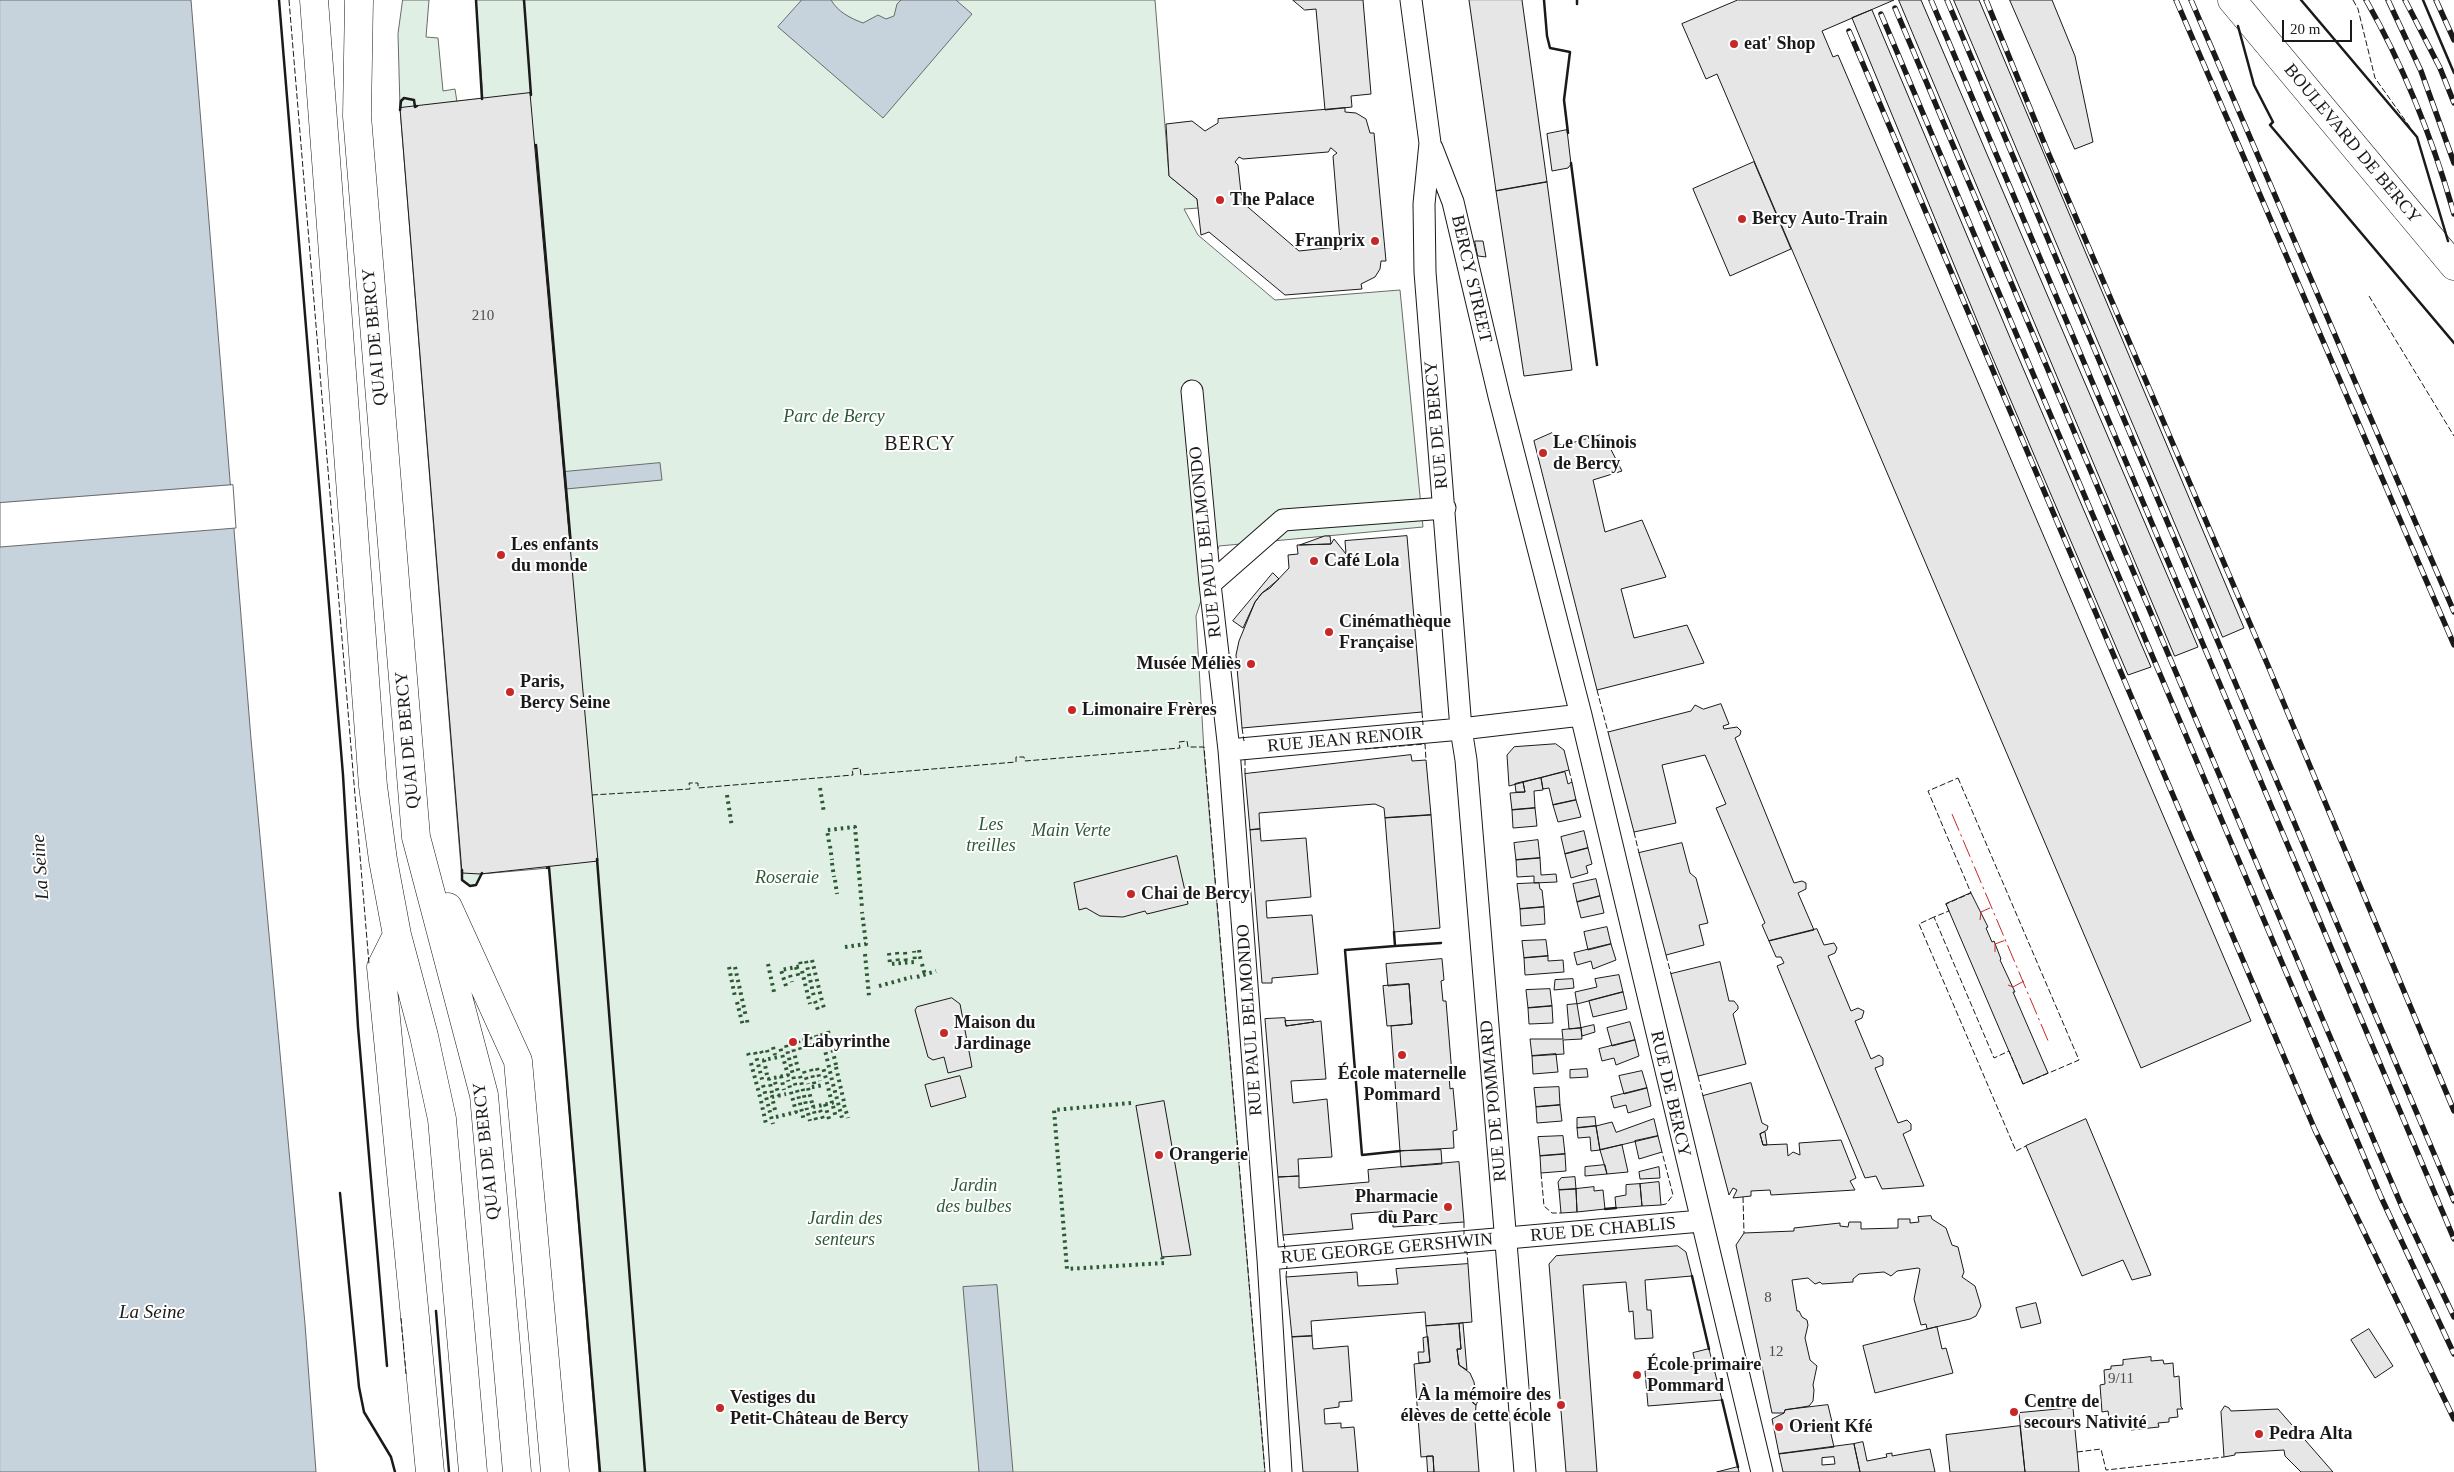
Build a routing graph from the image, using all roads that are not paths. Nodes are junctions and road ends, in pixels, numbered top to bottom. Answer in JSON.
{"nodes":[{"id":1,"x":314,"y":0,"type":"edge"},
{"id":2,"x":359,"y":0,"type":"edge"},
{"id":3,"x":371,"y":0,"type":"edge"},
{"id":4,"x":1411,"y":0,"type":"edge"},
{"id":5,"x":2232,"y":0,"type":"edge"},
{"id":6,"x":359,"y":63,"type":"junction"},
{"id":7,"x":1430,"y":143,"type":"junction"},
{"id":8,"x":2454,"y":266,"type":"edge"},
{"id":9,"x":1192,"y":391,"type":"dead end"},
{"id":10,"x":1444,"y":508,"type":"junction"},
{"id":11,"x":1210,"y":584,"type":"junction"},
{"id":12,"x":1581,"y":715,"type":"junction"},
{"id":13,"x":1461,"y":730,"type":"junction"},
{"id":14,"x":1229,"y":750,"type":"junction"},
{"id":15,"x":416,"y":837,"type":"junction"},
{"id":16,"x":397,"y":935,"type":"junction"},
{"id":17,"x":1701,"y":1221,"type":"junction"},
{"id":18,"x":1506,"y":1239,"type":"junction"},
{"id":19,"x":1268,"y":1259,"type":"junction"},
{"id":20,"x":430,"y":1472,"type":"edge"},
{"id":21,"x":473,"y":1472,"type":"edge"},
{"id":22,"x":518,"y":1472,"type":"edge"},
{"id":23,"x":555,"y":1472,"type":"edge"},
{"id":24,"x":1281,"y":1472,"type":"edge"},
{"id":25,"x":1525,"y":1472,"type":"edge"},
{"id":26,"x":1762,"y":1472,"type":"edge"}],
"edges":[{"from":1,"to":16,"type":"main road","name":"QUAI DE BERCY"},
{"from":2,"to":6,"type":"main road","name":"QUAI DE BERCY"},
{"from":3,"to":6,"type":"main road"},
{"from":4,"to":7,"type":"street","name":"RUE DE BERCY"},
{"from":5,"to":8,"type":"main road","name":"BOULEVARD DE BERCY"},
{"from":6,"to":15,"type":"main road","name":"QUAI DE BERCY"},
{"from":7,"to":10,"type":"street","name":"RUE DE BERCY"},
{"from":7,"to":12,"type":"street","name":"BERCY STREET"},
{"from":9,"to":11,"type":"street","name":"RUE PAUL BELMONDO"},
{"from":10,"to":11,"type":"street"},
{"from":10,"to":13,"type":"street","name":"RUE DE BERCY"},
{"from":11,"to":14,"type":"street","name":"RUE PAUL BELMONDO"},
{"from":12,"to":13,"type":"street"},
{"from":12,"to":17,"type":"street","name":"RUE DE BERCY"},
{"from":13,"to":14,"type":"street","name":"RUE JEAN RENOIR"},
{"from":13,"to":18,"type":"street","name":"RUE DE POMMARD"},
{"from":14,"to":19,"type":"street","name":"RUE PAUL BELMONDO"},
{"from":15,"to":22,"type":"main road","name":"QUAI DE BERCY"},
{"from":15,"to":23,"type":"main road"},
{"from":16,"to":20,"type":"main road"},
{"from":16,"to":21,"type":"main road","name":"QUAI DE BERCY"},
{"from":17,"to":18,"type":"street","name":"RUE DE CHABLIS"},
{"from":17,"to":26,"type":"street","name":"RUE DE BERCY"},
{"from":18,"to":19,"type":"street","name":"RUE GEORGE GERSHWIN"},
{"from":18,"to":25,"type":"street","name":"RUE DE POMMARD"},
{"from":19,"to":24,"type":"street","name":"RUE PAUL BELMONDO"}]}
